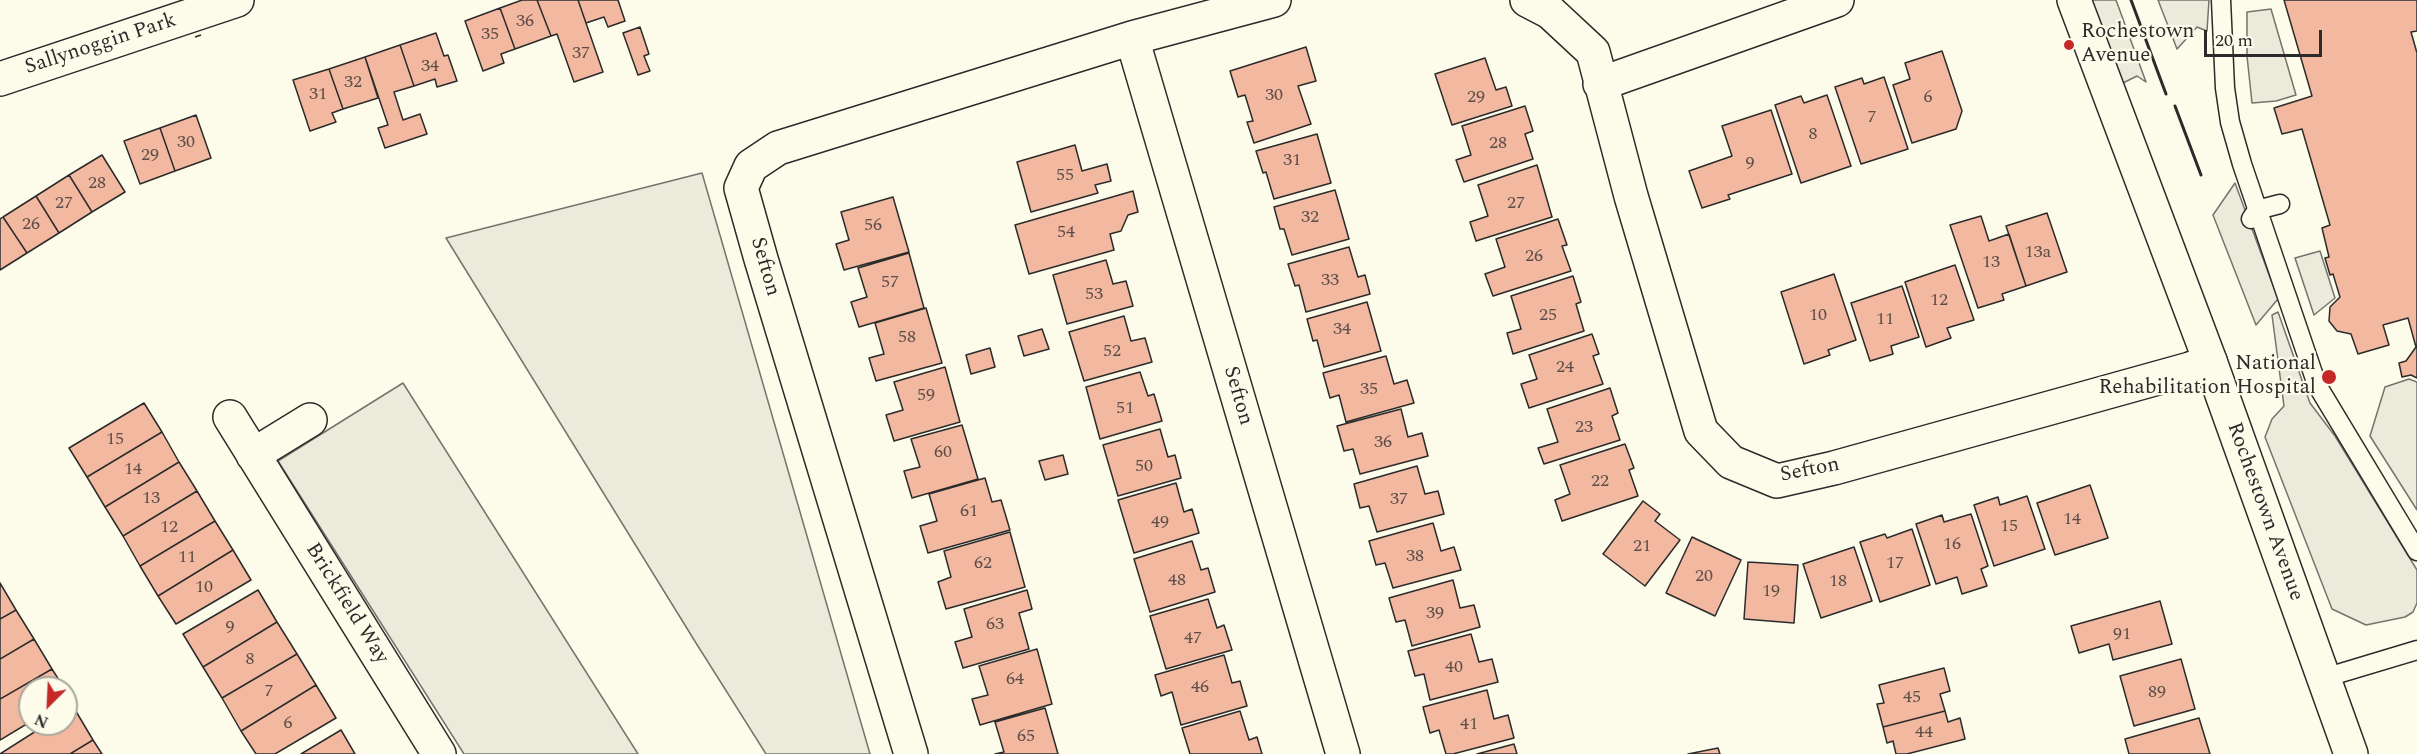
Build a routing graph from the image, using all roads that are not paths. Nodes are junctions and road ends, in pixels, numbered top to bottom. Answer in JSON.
{"nodes":[{"id":1,"x":237,"y":0,"type":"edge"},
{"id":2,"x":1274,"y":0,"type":"edge"},
{"id":3,"x":1527,"y":0,"type":"edge"},
{"id":4,"x":1837,"y":0,"type":"edge"},
{"id":5,"x":2074,"y":0,"type":"edge"},
{"id":6,"x":2221,"y":0,"type":"edge"},
{"id":7,"x":1132,"y":38,"type":"junction"},
{"id":8,"x":0,"y":79,"type":"edge"},
{"id":9,"x":1600,"y":84,"type":"junction"},
{"id":10,"x":2280,"y":204,"type":"dead end"},
{"id":11,"x":2253,"y":216,"type":"junction"},
{"id":12,"x":2210,"y":361,"type":"junction"},
{"id":13,"x":230,"y":417,"type":"dead end"},
{"id":14,"x":310,"y":420,"type":"dead end"},
{"id":15,"x":253,"y":454,"type":"junction"},
{"id":16,"x":2417,"y":551,"type":"edge"},
{"id":17,"x":2417,"y":650,"type":"edge"},
{"id":18,"x":2324,"y":678,"type":"junction"},
{"id":19,"x":439,"y":754,"type":"edge"},
{"id":20,"x":911,"y":754,"type":"edge"},
{"id":21,"x":1343,"y":754,"type":"edge"},
{"id":22,"x":2351,"y":754,"type":"edge"}],
"edges":[{"from":1,"to":8,"type":"street","name":"Sallynoggin Park"},
{"from":2,"to":7,"type":"street","name":"Sefton"},
{"from":3,"to":9,"type":"street","name":"Sefton"},
{"from":4,"to":9,"type":"street"},
{"from":5,"to":12,"type":"street","name":"Rochestown Avenue"},
{"from":6,"to":11,"type":"lane"},
{"from":7,"to":20,"type":"street","name":"Sefton"},
{"from":7,"to":21,"type":"street","name":"Sefton"},
{"from":9,"to":12,"type":"street","name":"Sefton"},
{"from":10,"to":11,"type":"lane"},
{"from":11,"to":16,"type":"lane"},
{"from":12,"to":18,"type":"street","name":"Rochestown Avenue"},
{"from":13,"to":15,"type":"street","name":"Brickfield Way"},
{"from":14,"to":15,"type":"street"},
{"from":15,"to":19,"type":"street","name":"Brickfield Way"},
{"from":17,"to":18,"type":"lane"},
{"from":18,"to":22,"type":"street","name":"Rochestown Avenue"}]}
